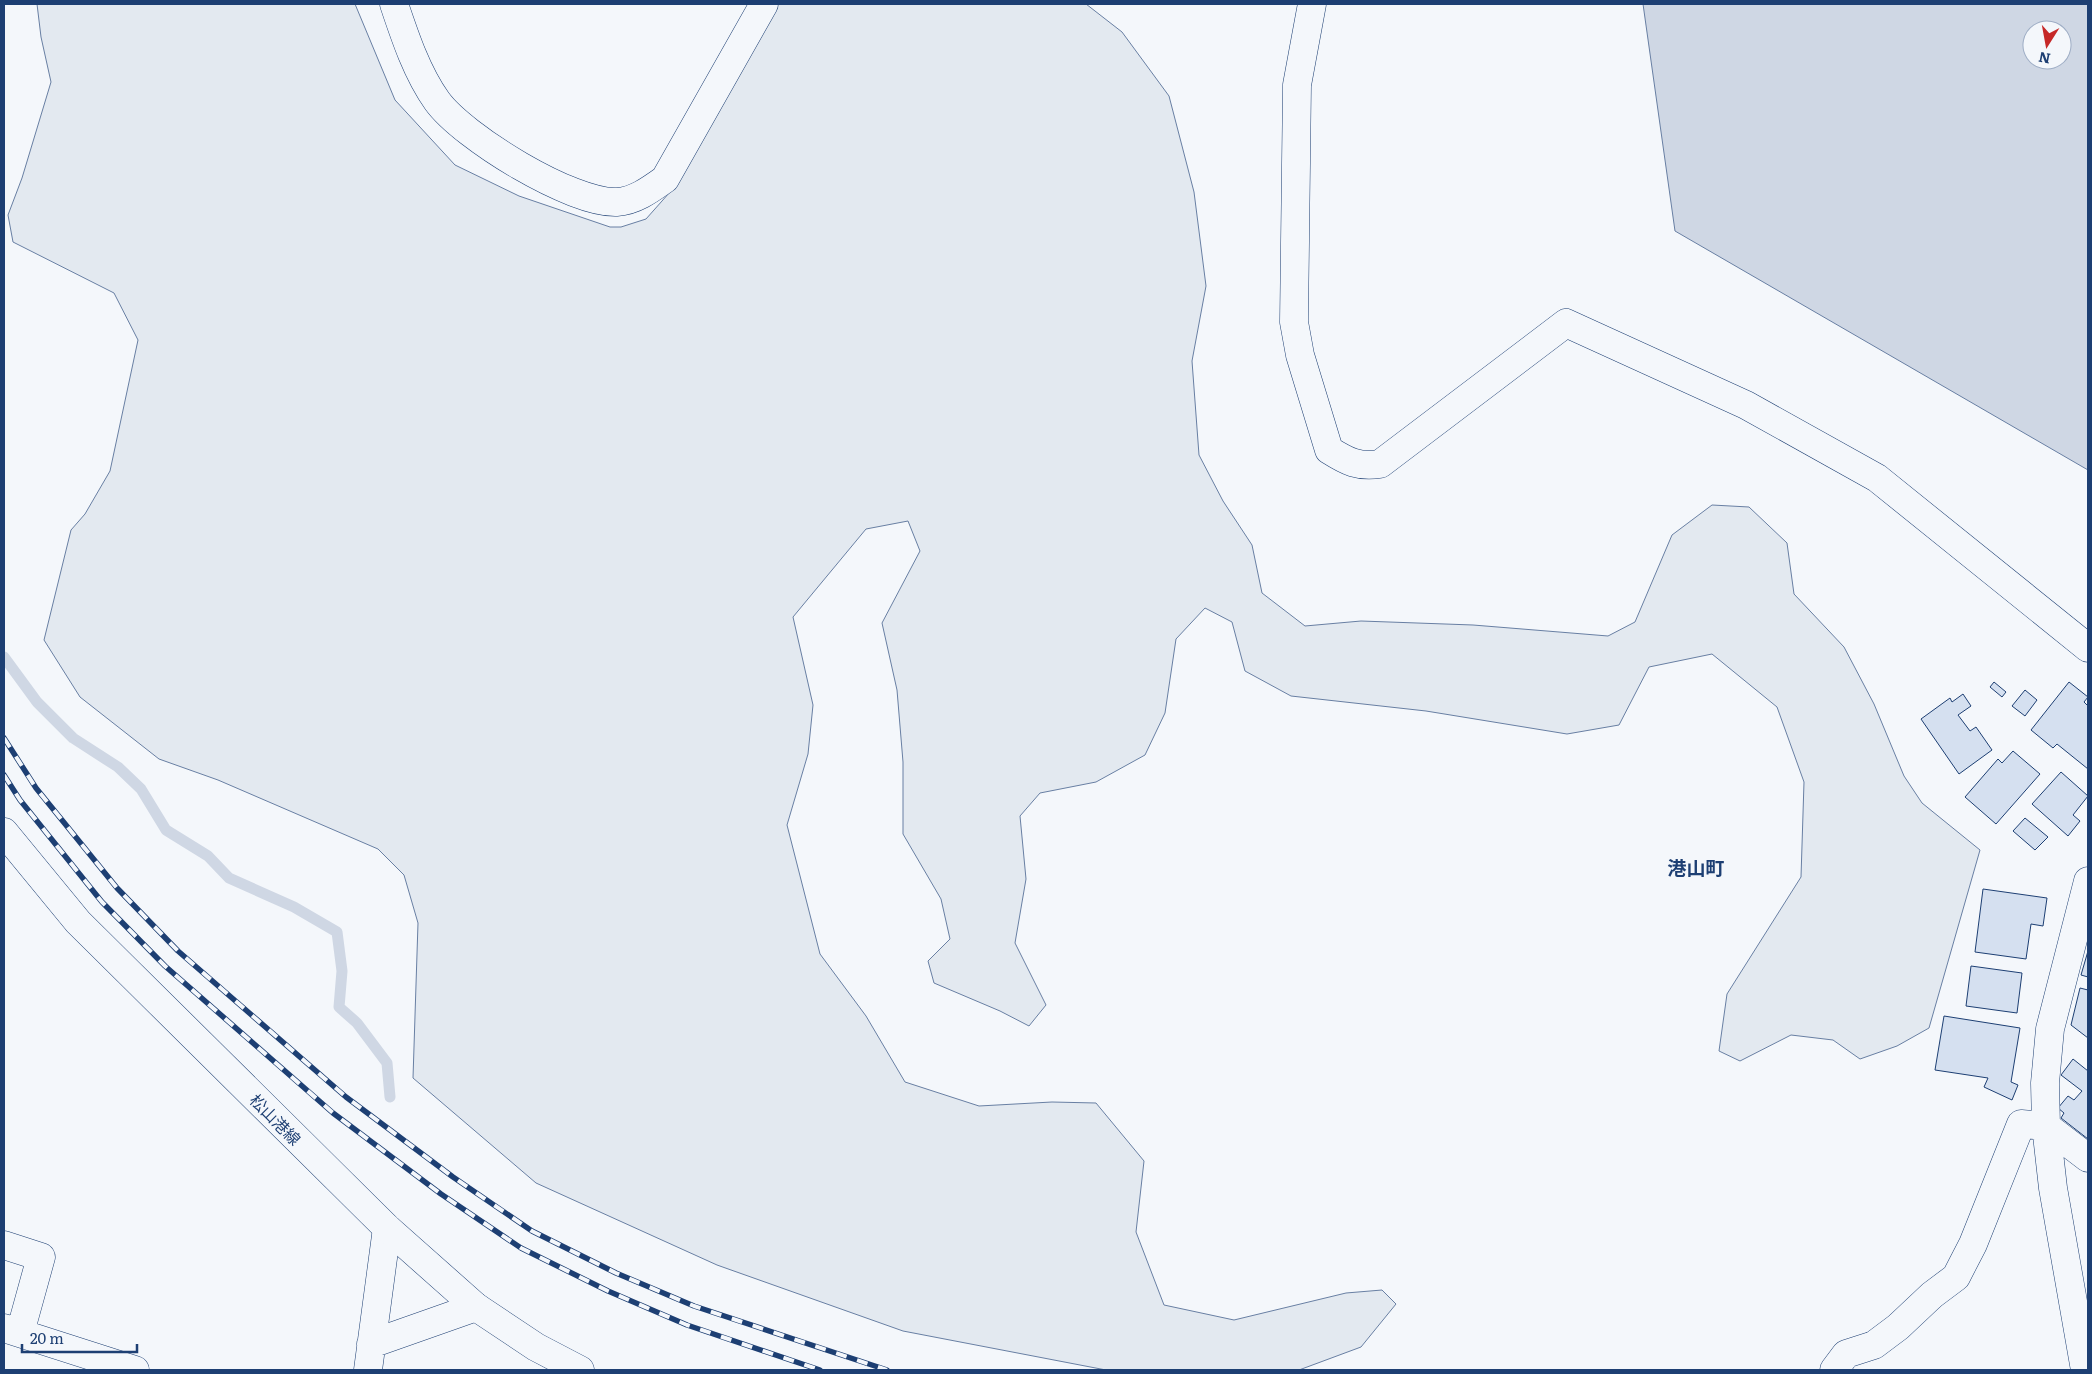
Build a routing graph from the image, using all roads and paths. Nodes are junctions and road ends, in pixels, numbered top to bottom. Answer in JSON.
{"nodes":[{"id":1,"x":394,"y":4,"type":"edge"},
{"id":2,"x":764,"y":4,"type":"edge"},
{"id":3,"x":1312,"y":4,"type":"edge"},
{"id":4,"x":2088,"y":648,"type":"edge"},
{"id":5,"x":4,"y":832,"type":"edge"},
{"id":6,"x":2088,"y":881,"type":"edge"},
{"id":7,"x":2046,"y":1126,"type":"junction"},
{"id":8,"x":2088,"y":1158,"type":"edge"},
{"id":9,"x":387,"y":1228,"type":"junction"},
{"id":10,"x":4,"y":1245,"type":"edge"},
{"id":11,"x":476,"y":1307,"type":"junction"},
{"id":12,"x":12,"y":1330,"type":"edge"},
{"id":13,"x":371,"y":1344,"type":"junction"},
{"id":14,"x":135,"y":1370,"type":"edge"},
{"id":15,"x":368,"y":1370,"type":"edge"},
{"id":16,"x":580,"y":1370,"type":"edge"},
{"id":17,"x":1834,"y":1370,"type":"edge"},
{"id":18,"x":2085,"y":1370,"type":"edge"}],
"edges":[{"from":1,"to":2,"type":"street"},
{"from":3,"to":4,"type":"street"},
{"from":5,"to":9,"type":"street","name":"松山港線"},
{"from":6,"to":7,"type":"street"},
{"from":7,"to":8,"type":"street"},
{"from":7,"to":17,"type":"street"},
{"from":7,"to":18,"type":"street"},
{"from":9,"to":11,"type":"street","name":"松山港線"},
{"from":9,"to":13,"type":"street"},
{"from":10,"to":12,"type":"street"},
{"from":11,"to":13,"type":"street"},
{"from":11,"to":16,"type":"street","name":"松山港線"},
{"from":12,"to":14,"type":"street"},
{"from":13,"to":15,"type":"street"}]}
